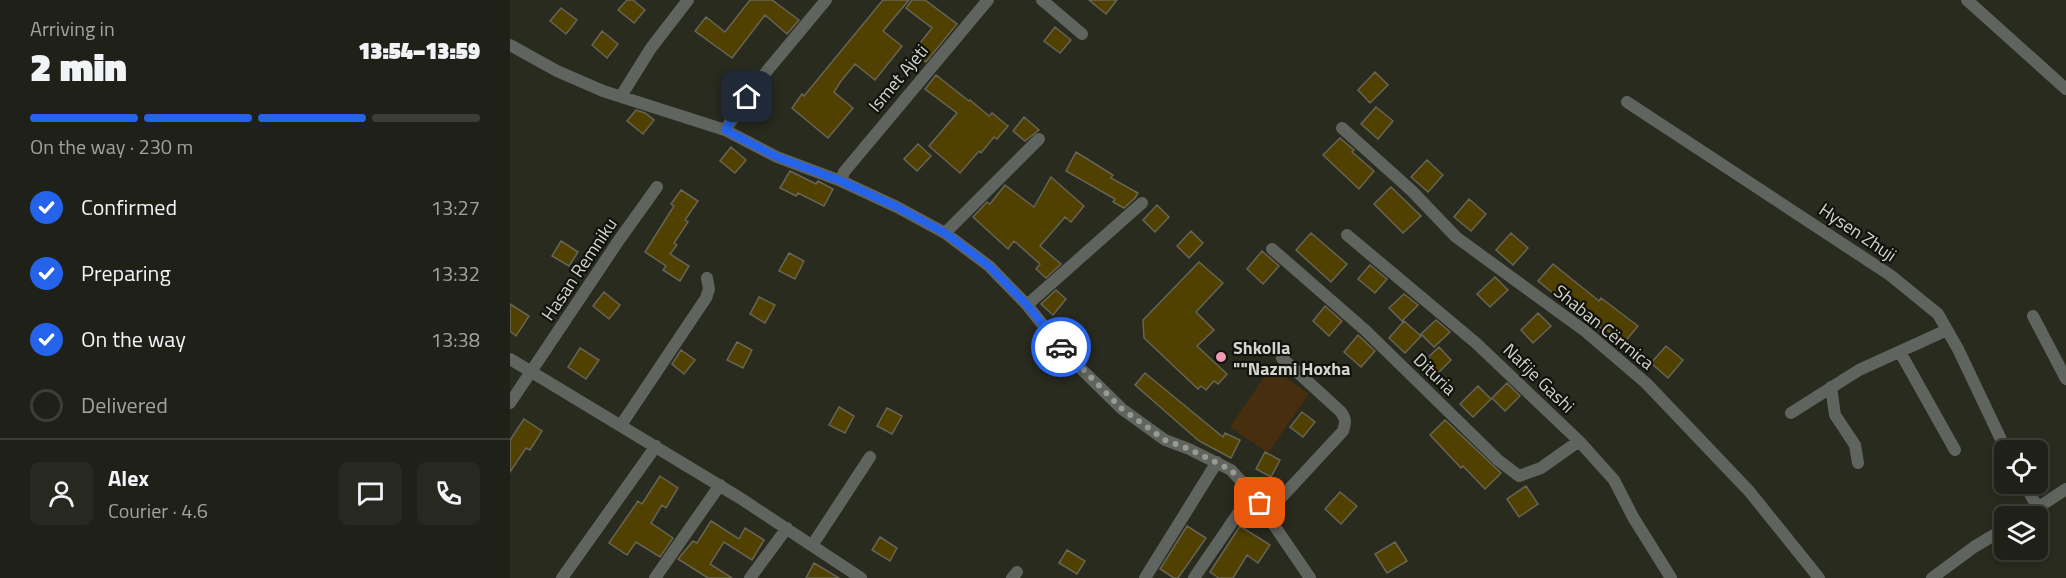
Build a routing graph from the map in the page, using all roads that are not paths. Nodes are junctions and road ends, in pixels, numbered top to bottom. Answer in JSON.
{"nodes":[{"id":1,"x":688,"y":0,"type":"edge"},
{"id":2,"x":826,"y":0,"type":"edge"},
{"id":3,"x":988,"y":0,"type":"edge"},
{"id":4,"x":1042,"y":0,"type":"edge"},
{"id":5,"x":1968,"y":0,"type":"edge"},
{"id":6,"x":1082,"y":34,"type":"dead end"},
{"id":7,"x":510,"y":45,"type":"edge"},
{"id":8,"x":2066,"y":89,"type":"edge"},
{"id":9,"x":621,"y":96,"type":"junction"},
{"id":10,"x":1627,"y":102,"type":"dead end"},
{"id":11,"x":1342,"y":128,"type":"dead end"},
{"id":12,"x":725,"y":130,"type":"junction"},
{"id":13,"x":1039,"y":139,"type":"dead end"},
{"id":14,"x":841,"y":181,"type":"junction"},
{"id":15,"x":657,"y":187,"type":"dead end"},
{"id":16,"x":1142,"y":203,"type":"dead end"},
{"id":17,"x":945,"y":233,"type":"junction"},
{"id":18,"x":1347,"y":235,"type":"dead end"},
{"id":19,"x":1272,"y":249,"type":"dead end"},
{"id":20,"x":707,"y":278,"type":"dead end"},
{"id":21,"x":1027,"y":305,"type":"junction"},
{"id":22,"x":2033,"y":316,"type":"dead end"},
{"id":23,"x":1947,"y":330,"type":"junction"},
{"id":24,"x":1900,"y":352,"type":"junction"},
{"id":25,"x":1282,"y":358,"type":"dead end"},
{"id":26,"x":510,"y":359,"type":"edge"},
{"id":27,"x":532,"y":372,"type":"junction"},
{"id":28,"x":2066,"y":379,"type":"edge"},
{"id":29,"x":1831,"y":387,"type":"junction"},
{"id":30,"x":510,"y":404,"type":"edge"},
{"id":31,"x":1791,"y":413,"type":"dead end"},
{"id":32,"x":621,"y":424,"type":"junction"},
{"id":33,"x":2001,"y":440,"type":"edge"},
{"id":34,"x":1579,"y":441,"type":"junction"},
{"id":35,"x":656,"y":446,"type":"junction"},
{"id":36,"x":1955,"y":450,"type":"dead end"},
{"id":37,"x":870,"y":457,"type":"dead end"},
{"id":38,"x":1217,"y":462,"type":"junction"},
{"id":39,"x":1858,"y":463,"type":"dead end"},
{"id":40,"x":720,"y":485,"type":"junction"},
{"id":41,"x":2066,"y":489,"type":"edge"},
{"id":42,"x":1252,"y":493,"type":"junction"},
{"id":43,"x":2041,"y":506,"type":"edge"},
{"id":44,"x":1267,"y":513,"type":"junction"},
{"id":45,"x":787,"y":528,"type":"junction"},
{"id":46,"x":1994,"y":535,"type":"edge"},
{"id":47,"x":813,"y":544,"type":"junction"},
{"id":48,"x":562,"y":578,"type":"edge"},
{"id":49,"x":655,"y":578,"type":"edge"},
{"id":50,"x":750,"y":578,"type":"edge"},
{"id":51,"x":861,"y":578,"type":"edge"},
{"id":52,"x":1145,"y":578,"type":"edge"},
{"id":53,"x":1194,"y":578,"type":"edge"},
{"id":54,"x":1310,"y":578,"type":"edge"},
{"id":55,"x":1671,"y":578,"type":"edge"},
{"id":56,"x":1820,"y":578,"type":"edge"},
{"id":57,"x":1932,"y":578,"type":"edge"}],
"edges":[{"from":1,"to":9,"type":"street"},
{"from":2,"to":12,"type":"street"},
{"from":3,"to":14,"type":"street","name":"Ismet Ajeti"},
{"from":4,"to":6,"type":"street"},
{"from":5,"to":8,"type":"street"},
{"from":7,"to":9,"type":"street"},
{"from":9,"to":12,"type":"street"},
{"from":10,"to":23,"type":"street","name":"Hysen Zhuji"},
{"from":11,"to":56,"type":"street","name":"Shaban Cërrnica"},
{"from":12,"to":14,"type":"street"},
{"from":13,"to":17,"type":"street"},
{"from":14,"to":17,"type":"street"},
{"from":15,"to":27,"type":"street","name":"Hasan Remniku"},
{"from":16,"to":21,"type":"street"},
{"from":17,"to":21,"type":"street"},
{"from":18,"to":34,"type":"street","name":"Nafije Gashi"},
{"from":19,"to":34,"type":"street","name":"Dituria"},
{"from":20,"to":32,"type":"street"},
{"from":21,"to":38,"type":"street"},
{"from":22,"to":28,"type":"street"},
{"from":23,"to":24,"type":"street"},
{"from":23,"to":33,"type":"street","name":"Hysen Zhuji"},
{"from":24,"to":29,"type":"street"},
{"from":24,"to":36,"type":"street"},
{"from":25,"to":44,"type":"street"},
{"from":26,"to":27,"type":"street"},
{"from":27,"to":30,"type":"street","name":"Hasan Remniku"},
{"from":27,"to":32,"type":"street"},
{"from":29,"to":31,"type":"street"},
{"from":29,"to":39,"type":"street"},
{"from":32,"to":35,"type":"street"},
{"from":34,"to":55,"type":"street","name":"Nafije Gashi"},
{"from":35,"to":40,"type":"street"},
{"from":35,"to":48,"type":"street"},
{"from":37,"to":47,"type":"street"},
{"from":38,"to":42,"type":"street"},
{"from":38,"to":52,"type":"street"},
{"from":40,"to":45,"type":"street"},
{"from":40,"to":49,"type":"street"},
{"from":41,"to":43,"type":"street"},
{"from":42,"to":44,"type":"street"},
{"from":42,"to":53,"type":"street"},
{"from":44,"to":54,"type":"street"},
{"from":45,"to":47,"type":"street"},
{"from":45,"to":50,"type":"street"},
{"from":46,"to":57,"type":"street"},
{"from":47,"to":51,"type":"street"}]}
